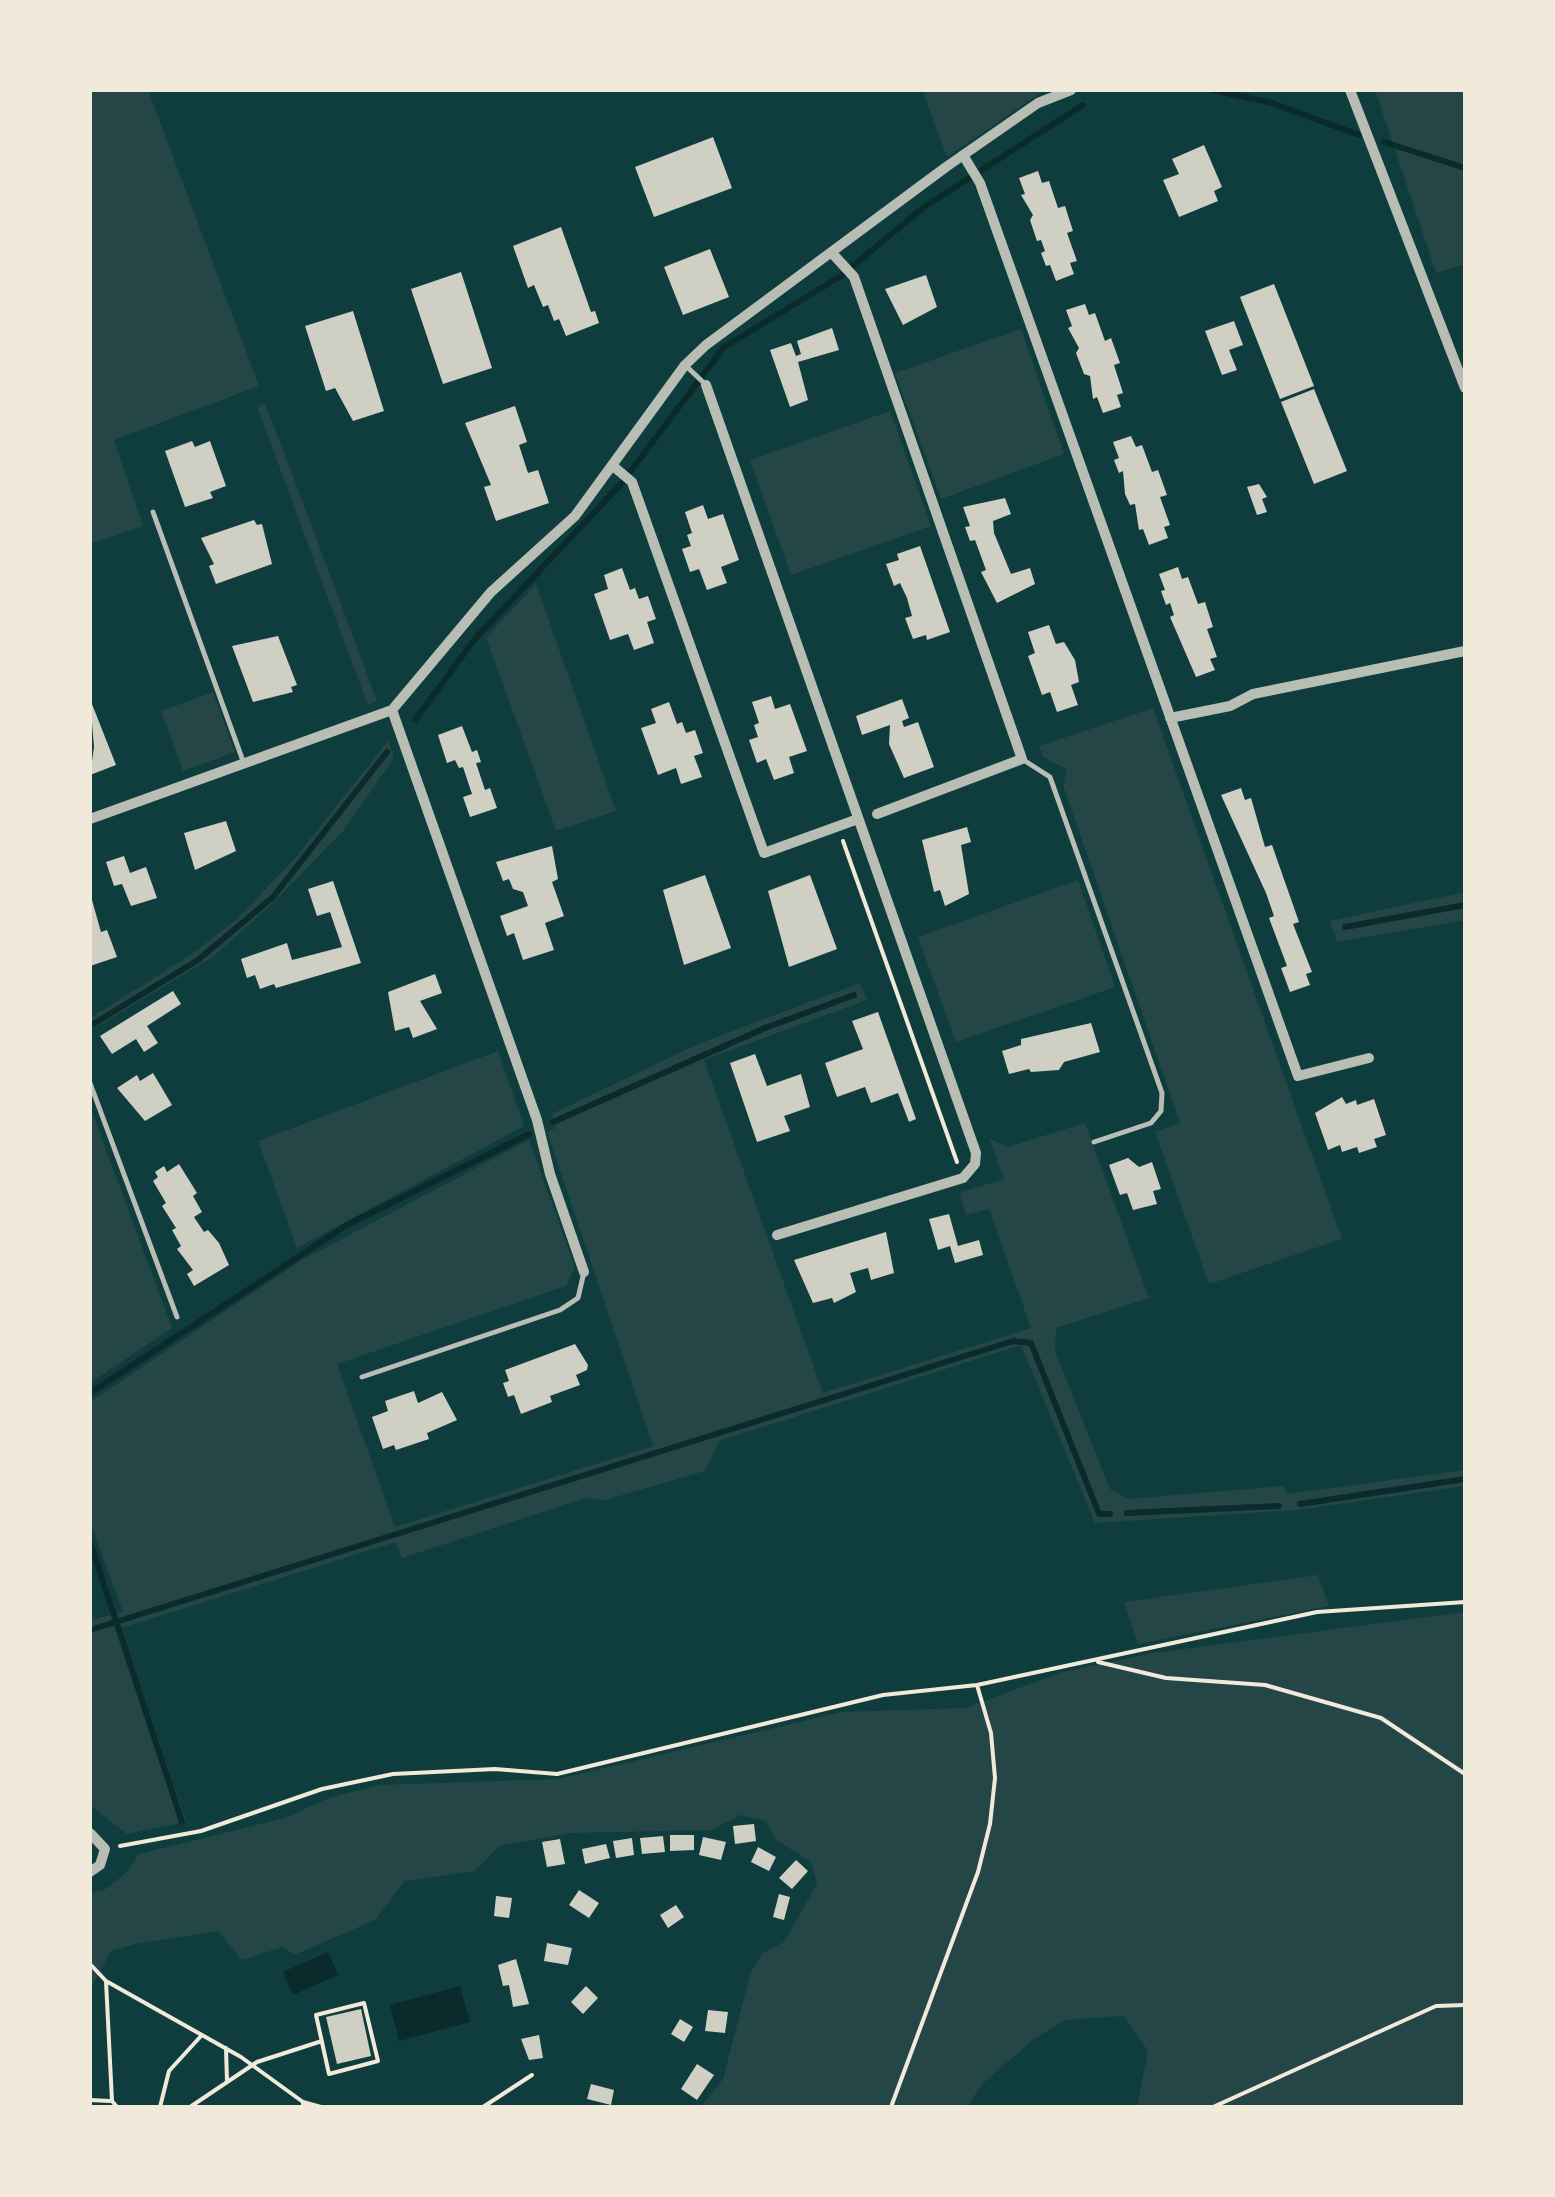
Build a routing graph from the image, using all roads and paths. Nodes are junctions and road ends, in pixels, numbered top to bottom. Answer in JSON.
{"nodes":[{"id":1,"x":1071,"y":90,"type":"edge"},
{"id":2,"x":1350,"y":90,"type":"edge"},
{"id":3,"x":966,"y":160,"type":"junction"},
{"id":4,"x":832,"y":253,"type":"junction"},
{"id":5,"x":689,"y":368,"type":"junction"},
{"id":6,"x":706,"y":384,"type":"joint"},
{"id":7,"x":1465,"y":388,"type":"edge"},
{"id":8,"x":615,"y":468,"type":"junction"},
{"id":9,"x":153,"y":512,"type":"dead end"},
{"id":10,"x":1465,"y":651,"type":"edge"},
{"id":11,"x":392,"y":710,"type":"junction"},
{"id":12,"x":1170,"y":718,"type":"junction"},
{"id":13,"x":1022,"y":759,"type":"junction"},
{"id":14,"x":244,"y":764,"type":"junction"},
{"id":15,"x":878,"y":814,"type":"dead end"},
{"id":16,"x":90,"y":819,"type":"edge"},
{"id":17,"x":858,"y":820,"type":"junction"},
{"id":18,"x":838,"y":827,"type":"junction"},
{"id":19,"x":1369,"y":1058,"type":"dead end"},
{"id":20,"x":90,"y":1083,"type":"edge"},
{"id":21,"x":1094,"y":1142,"type":"dead end"},
{"id":22,"x":954,"y":1155,"type":"dead end"},
{"id":23,"x":777,"y":1235,"type":"dead end"},
{"id":24,"x":584,"y":1272,"type":"joint"},
{"id":25,"x":177,"y":1317,"type":"dead end"},
{"id":26,"x":362,"y":1377,"type":"dead end"},
{"id":27,"x":1465,"y":1602,"type":"edge"},
{"id":28,"x":1095,"y":1661,"type":"junction"},
{"id":29,"x":976,"y":1685,"type":"junction"},
{"id":30,"x":1465,"y":1774,"type":"edge"},
{"id":31,"x":90,"y":1833,"type":"edge"},
{"id":32,"x":105,"y":1848,"type":"junction"},
{"id":33,"x":90,"y":1872,"type":"edge"},
{"id":34,"x":90,"y":1964,"type":"edge"},
{"id":35,"x":106,"y":1981,"type":"junction"},
{"id":36,"x":1465,"y":2006,"type":"edge"},
{"id":37,"x":329,"y":2029,"type":"dead end"},
{"id":38,"x":320,"y":2032,"type":"junction"},
{"id":39,"x":203,"y":2034,"type":"junction"},
{"id":40,"x":322,"y":2041,"type":"junction"},
{"id":41,"x":226,"y":2048,"type":"junction"},
{"id":42,"x":334,"y":2052,"type":"dead end"},
{"id":43,"x":325,"y":2054,"type":"junction"},
{"id":44,"x":252,"y":2068,"type":"junction"},
{"id":45,"x":532,"y":2075,"type":"dead end"},
{"id":46,"x":227,"y":2082,"type":"junction"},
{"id":47,"x":90,"y":2100,"type":"edge"},
{"id":48,"x":112,"y":2102,"type":"junction"},
{"id":49,"x":303,"y":2105,"type":"edge"},
{"id":50,"x":117,"y":2107,"type":"edge"},
{"id":51,"x":160,"y":2107,"type":"edge"},
{"id":52,"x":190,"y":2107,"type":"edge"},
{"id":53,"x":322,"y":2107,"type":"edge"},
{"id":54,"x":483,"y":2107,"type":"edge"},
{"id":55,"x":891,"y":2107,"type":"edge"},
{"id":56,"x":1213,"y":2107,"type":"edge"}],
"edges":[{"from":1,"to":3,"type":"street"},
{"from":2,"to":7,"type":"street"},
{"from":3,"to":4,"type":"street"},
{"from":3,"to":12,"type":"street"},
{"from":4,"to":5,"type":"street"},
{"from":4,"to":13,"type":"street"},
{"from":5,"to":6,"type":"lane"},
{"from":5,"to":8,"type":"street"},
{"from":6,"to":17,"type":"street"},
{"from":8,"to":11,"type":"street"},
{"from":8,"to":18,"type":"street"},
{"from":9,"to":14,"type":"lane"},
{"from":10,"to":12,"type":"street"},
{"from":11,"to":14,"type":"street"},
{"from":11,"to":24,"type":"street"},
{"from":12,"to":19,"type":"street"},
{"from":13,"to":15,"type":"street"},
{"from":13,"to":21,"type":"lane"},
{"from":14,"to":16,"type":"street"},
{"from":17,"to":18,"type":"street"},
{"from":17,"to":23,"type":"street"},
{"from":18,"to":22,"type":"path"},
{"from":20,"to":25,"type":"lane"},
{"from":24,"to":26,"type":"lane"},
{"from":27,"to":28,"type":"path"},
{"from":28,"to":29,"type":"path"},
{"from":28,"to":30,"type":"path"},
{"from":29,"to":32,"type":"path"},
{"from":29,"to":55,"type":"path"},
{"from":31,"to":32,"type":"street"},
{"from":32,"to":33,"type":"street"},
{"from":34,"to":35,"type":"path"},
{"from":35,"to":39,"type":"path"},
{"from":35,"to":48,"type":"path"},
{"from":36,"to":56,"type":"path"},
{"from":37,"to":38,"type":"path"},
{"from":38,"to":40,"type":"path"},
{"from":38,"to":43,"type":"path"},
{"from":39,"to":41,"type":"path"},
{"from":39,"to":51,"type":"path"},
{"from":40,"to":43,"type":"path"},
{"from":40,"to":44,"type":"path"},
{"from":41,"to":44,"type":"path"},
{"from":41,"to":46,"type":"path"},
{"from":42,"to":43,"type":"path"},
{"from":44,"to":46,"type":"path"},
{"from":44,"to":49,"type":"path"},
{"from":45,"to":54,"type":"path"},
{"from":46,"to":52,"type":"path"},
{"from":47,"to":48,"type":"path"},
{"from":48,"to":50,"type":"path"},
{"from":49,"to":53,"type":"path"}]}
